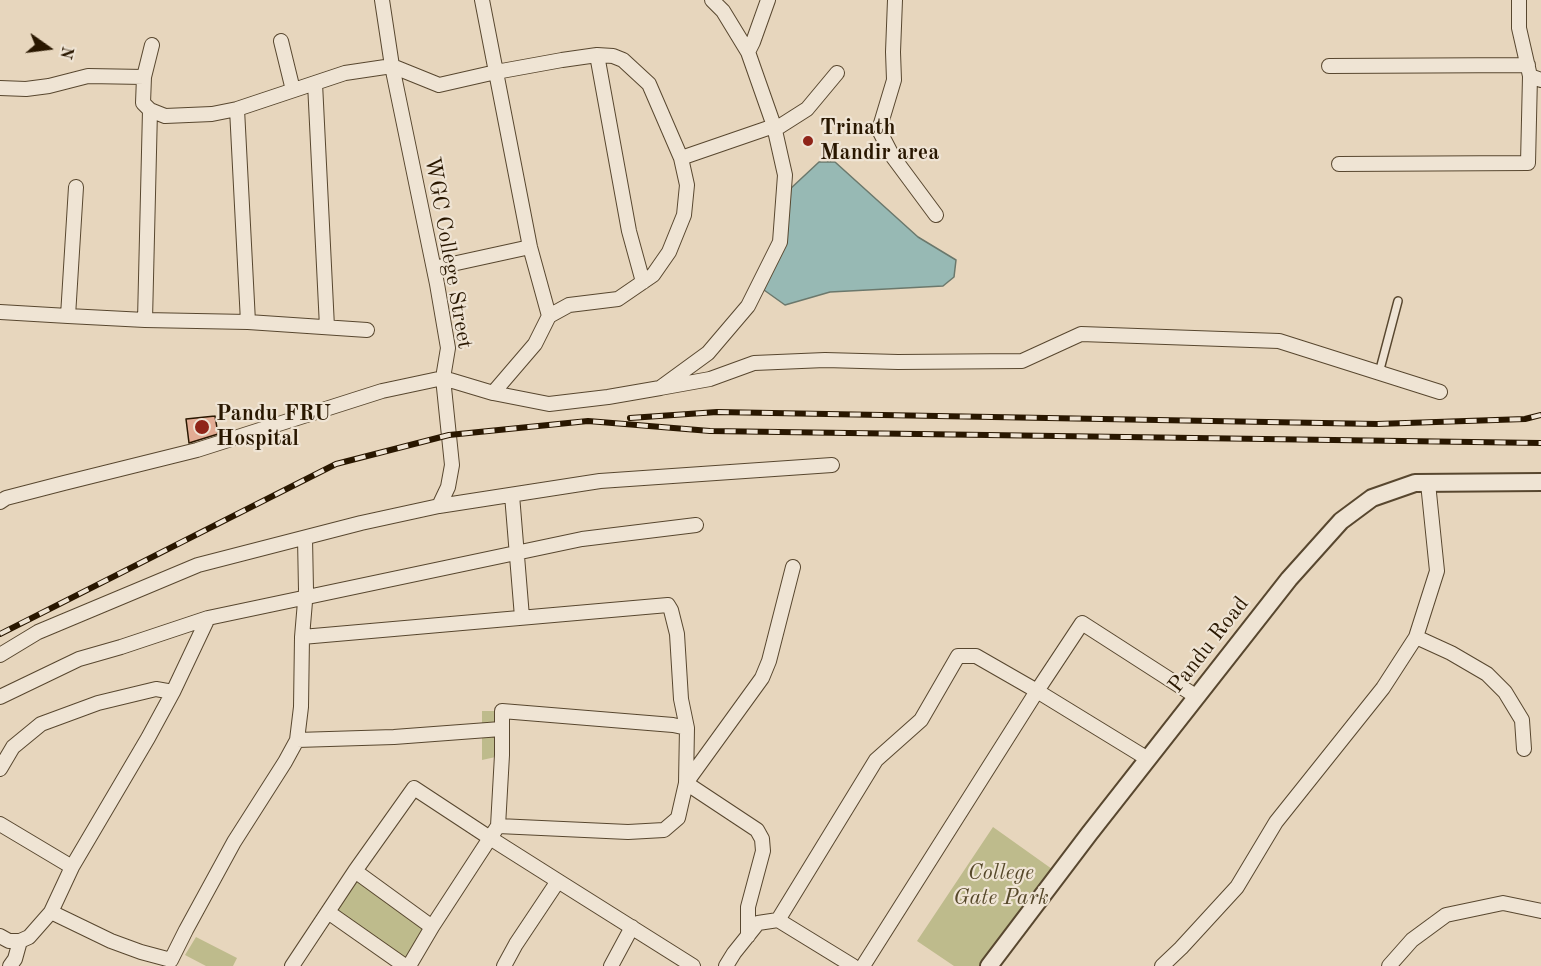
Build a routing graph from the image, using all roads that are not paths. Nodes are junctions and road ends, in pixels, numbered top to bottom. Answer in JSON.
{"nodes":[{"id":1,"x":382,"y":0,"type":"edge"},
{"id":2,"x":482,"y":0,"type":"edge"},
{"id":3,"x":712,"y":0,"type":"edge"},
{"id":4,"x":768,"y":0,"type":"edge"},
{"id":5,"x":895,"y":0,"type":"edge"},
{"id":6,"x":1519,"y":0,"type":"edge"},
{"id":7,"x":281,"y":41,"type":"dead end"},
{"id":8,"x":152,"y":45,"type":"dead end"},
{"id":9,"x":748,"y":52,"type":"junction"},
{"id":10,"x":597,"y":55,"type":"junction"},
{"id":11,"x":392,"y":66,"type":"junction"},
{"id":12,"x":1329,"y":66,"type":"dead end"},
{"id":13,"x":496,"y":72,"type":"junction"},
{"id":14,"x":837,"y":73,"type":"dead end"},
{"id":15,"x":1533,"y":73,"type":"edge"},
{"id":16,"x":144,"y":77,"type":"junction"},
{"id":17,"x":315,"y":83,"type":"junction"},
{"id":18,"x":0,"y":88,"type":"edge"},
{"id":19,"x":293,"y":90,"type":"junction"},
{"id":20,"x":237,"y":109,"type":"junction"},
{"id":21,"x":150,"y":110,"type":"junction"},
{"id":22,"x":774,"y":128,"type":"junction"},
{"id":23,"x":681,"y":158,"type":"junction"},
{"id":24,"x":1339,"y":164,"type":"dead end"},
{"id":25,"x":76,"y":187,"type":"dead end"},
{"id":26,"x":936,"y":216,"type":"dead end"},
{"id":27,"x":530,"y":247,"type":"junction"},
{"id":28,"x":434,"y":268,"type":"junction"},
{"id":29,"x":643,"y":282,"type":"junction"},
{"id":30,"x":1398,"y":301,"type":"dead end"},
{"id":31,"x":0,"y":312,"type":"edge"},
{"id":32,"x":68,"y":316,"type":"junction"},
{"id":33,"x":549,"y":316,"type":"junction"},
{"id":34,"x":145,"y":320,"type":"junction"},
{"id":35,"x":248,"y":322,"type":"junction"},
{"id":36,"x":327,"y":327,"type":"junction"},
{"id":37,"x":367,"y":330,"type":"dead end"},
{"id":38,"x":1379,"y":373,"type":"junction"},
{"id":39,"x":443,"y":378,"type":"junction"},
{"id":40,"x":660,"y":388,"type":"junction"},
{"id":41,"x":1440,"y":392,"type":"dead end"},
{"id":42,"x":493,"y":393,"type":"junction"},
{"id":43,"x":832,"y":465,"type":"dead end"},
{"id":44,"x":1541,"y":482,"type":"edge"},
{"id":45,"x":1428,"y":483,"type":"junction"},
{"id":46,"x":513,"y":495,"type":"junction"},
{"id":47,"x":0,"y":502,"type":"edge"},
{"id":48,"x":439,"y":506,"type":"junction"},
{"id":49,"x":696,"y":525,"type":"dead end"},
{"id":50,"x":305,"y":538,"type":"junction"},
{"id":51,"x":517,"y":552,"type":"junction"},
{"id":52,"x":793,"y":567,"type":"dead end"},
{"id":53,"x":305,"y":598,"type":"junction"},
{"id":54,"x":522,"y":617,"type":"junction"},
{"id":55,"x":208,"y":618,"type":"junction"},
{"id":56,"x":302,"y":637,"type":"junction"},
{"id":57,"x":1416,"y":637,"type":"junction"},
{"id":58,"x":0,"y":655,"type":"edge"},
{"id":59,"x":173,"y":692,"type":"junction"},
{"id":60,"x":1037,"y":692,"type":"junction"},
{"id":61,"x":0,"y":697,"type":"edge"},
{"id":62,"x":1197,"y":697,"type":"junction"},
{"id":63,"x":687,"y":728,"type":"junction"},
{"id":64,"x":501,"y":729,"type":"junction"},
{"id":65,"x":297,"y":740,"type":"junction"},
{"id":66,"x":1524,"y":749,"type":"dead end"},
{"id":67,"x":1148,"y":759,"type":"junction"},
{"id":68,"x":0,"y":769,"type":"edge"},
{"id":69,"x":686,"y":783,"type":"junction"},
{"id":70,"x":0,"y":824,"type":"edge"},
{"id":71,"x":494,"y":832,"type":"junction"},
{"id":72,"x":72,"y":867,"type":"junction"},
{"id":73,"x":355,"y":871,"type":"junction"},
{"id":74,"x":558,"y":881,"type":"junction"},
{"id":75,"x":1541,"y":911,"type":"edge"},
{"id":76,"x":51,"y":912,"type":"junction"},
{"id":77,"x":328,"y":912,"type":"junction"},
{"id":78,"x":778,"y":920,"type":"junction"},
{"id":79,"x":432,"y":927,"type":"junction"},
{"id":80,"x":632,"y":927,"type":"junction"},
{"id":81,"x":0,"y":936,"type":"edge"},
{"id":82,"x":748,"y":936,"type":"junction"},
{"id":83,"x":21,"y":941,"type":"junction"},
{"id":84,"x":174,"y":964,"type":"edge"},
{"id":85,"x":10,"y":966,"type":"edge"},
{"id":86,"x":292,"y":966,"type":"edge"},
{"id":87,"x":407,"y":966,"type":"edge"},
{"id":88,"x":504,"y":966,"type":"edge"},
{"id":89,"x":611,"y":966,"type":"edge"},
{"id":90,"x":693,"y":966,"type":"edge"},
{"id":91,"x":726,"y":966,"type":"edge"},
{"id":92,"x":853,"y":966,"type":"edge"},
{"id":93,"x":863,"y":966,"type":"edge"},
{"id":94,"x":989,"y":966,"type":"edge"},
{"id":95,"x":1162,"y":966,"type":"edge"},
{"id":96,"x":1389,"y":966,"type":"edge"}],
"edges":[{"from":1,"to":11,"type":"street","name":"WGC College Street"},
{"from":2,"to":13,"type":"street"},
{"from":3,"to":9,"type":"street"},
{"from":4,"to":9,"type":"street"},
{"from":5,"to":26,"type":"street"},
{"from":6,"to":15,"type":"street"},
{"from":7,"to":19,"type":"street"},
{"from":8,"to":16,"type":"street"},
{"from":9,"to":22,"type":"street"},
{"from":10,"to":13,"type":"street"},
{"from":10,"to":23,"type":"street"},
{"from":10,"to":29,"type":"street"},
{"from":11,"to":13,"type":"street"},
{"from":11,"to":17,"type":"street"},
{"from":11,"to":28,"type":"street","name":"WGC College Street"},
{"from":12,"to":15,"type":"street"},
{"from":13,"to":27,"type":"street"},
{"from":14,"to":22,"type":"street"},
{"from":15,"to":24,"type":"street"},
{"from":16,"to":18,"type":"street"},
{"from":16,"to":21,"type":"street"},
{"from":17,"to":19,"type":"street"},
{"from":17,"to":36,"type":"street"},
{"from":19,"to":20,"type":"street"},
{"from":20,"to":21,"type":"street"},
{"from":20,"to":35,"type":"street"},
{"from":21,"to":34,"type":"street"},
{"from":22,"to":23,"type":"street"},
{"from":22,"to":40,"type":"street"},
{"from":23,"to":29,"type":"street"},
{"from":25,"to":32,"type":"street"},
{"from":27,"to":28,"type":"street"},
{"from":27,"to":33,"type":"street"},
{"from":28,"to":39,"type":"street","name":"WGC College Street"},
{"from":29,"to":33,"type":"street"},
{"from":30,"to":38,"type":"lane"},
{"from":31,"to":32,"type":"street"},
{"from":32,"to":34,"type":"street"},
{"from":33,"to":42,"type":"street"},
{"from":34,"to":35,"type":"street"},
{"from":35,"to":36,"type":"street"},
{"from":36,"to":37,"type":"street"},
{"from":38,"to":40,"type":"street"},
{"from":38,"to":41,"type":"street"},
{"from":39,"to":42,"type":"street"},
{"from":39,"to":47,"type":"street","name":"WGC College Street"},
{"from":39,"to":48,"type":"street"},
{"from":40,"to":42,"type":"street"},
{"from":43,"to":46,"type":"street"},
{"from":44,"to":45,"type":"street","name":"Pandu Road"},
{"from":45,"to":57,"type":"street"},
{"from":45,"to":62,"type":"street","name":"Pandu Road"},
{"from":46,"to":48,"type":"street"},
{"from":46,"to":51,"type":"street"},
{"from":48,"to":50,"type":"street"},
{"from":49,"to":51,"type":"street"},
{"from":50,"to":53,"type":"street"},
{"from":50,"to":58,"type":"street"},
{"from":51,"to":53,"type":"street"},
{"from":51,"to":54,"type":"street"},
{"from":52,"to":69,"type":"street"},
{"from":53,"to":55,"type":"street"},
{"from":53,"to":56,"type":"street"},
{"from":54,"to":56,"type":"street"},
{"from":54,"to":63,"type":"street"},
{"from":55,"to":59,"type":"street"},
{"from":55,"to":61,"type":"street"},
{"from":56,"to":65,"type":"street"},
{"from":57,"to":66,"type":"street"},
{"from":57,"to":95,"type":"street"},
{"from":59,"to":68,"type":"street"},
{"from":59,"to":72,"type":"street"},
{"from":60,"to":62,"type":"street"},
{"from":60,"to":67,"type":"street"},
{"from":60,"to":78,"type":"street"},
{"from":60,"to":93,"type":"street"},
{"from":62,"to":67,"type":"street","name":"Pandu Road"},
{"from":63,"to":64,"type":"street"},
{"from":63,"to":69,"type":"street"},
{"from":64,"to":65,"type":"street"},
{"from":64,"to":71,"type":"street"},
{"from":65,"to":84,"type":"street"},
{"from":67,"to":94,"type":"street","name":"Pandu Road"},
{"from":69,"to":71,"type":"street"},
{"from":69,"to":82,"type":"street"},
{"from":70,"to":72,"type":"street"},
{"from":71,"to":73,"type":"street"},
{"from":71,"to":74,"type":"street"},
{"from":71,"to":79,"type":"street"},
{"from":72,"to":76,"type":"street"},
{"from":73,"to":77,"type":"street"},
{"from":73,"to":79,"type":"street"},
{"from":74,"to":80,"type":"street"},
{"from":74,"to":88,"type":"street"},
{"from":75,"to":96,"type":"street"},
{"from":76,"to":83,"type":"street"},
{"from":76,"to":84,"type":"street"},
{"from":77,"to":86,"type":"street"},
{"from":77,"to":87,"type":"street"},
{"from":78,"to":82,"type":"street"},
{"from":78,"to":92,"type":"street"},
{"from":79,"to":87,"type":"street"},
{"from":80,"to":89,"type":"street"},
{"from":80,"to":90,"type":"street"},
{"from":81,"to":83,"type":"street"},
{"from":82,"to":91,"type":"street"},
{"from":83,"to":85,"type":"street"}]}
